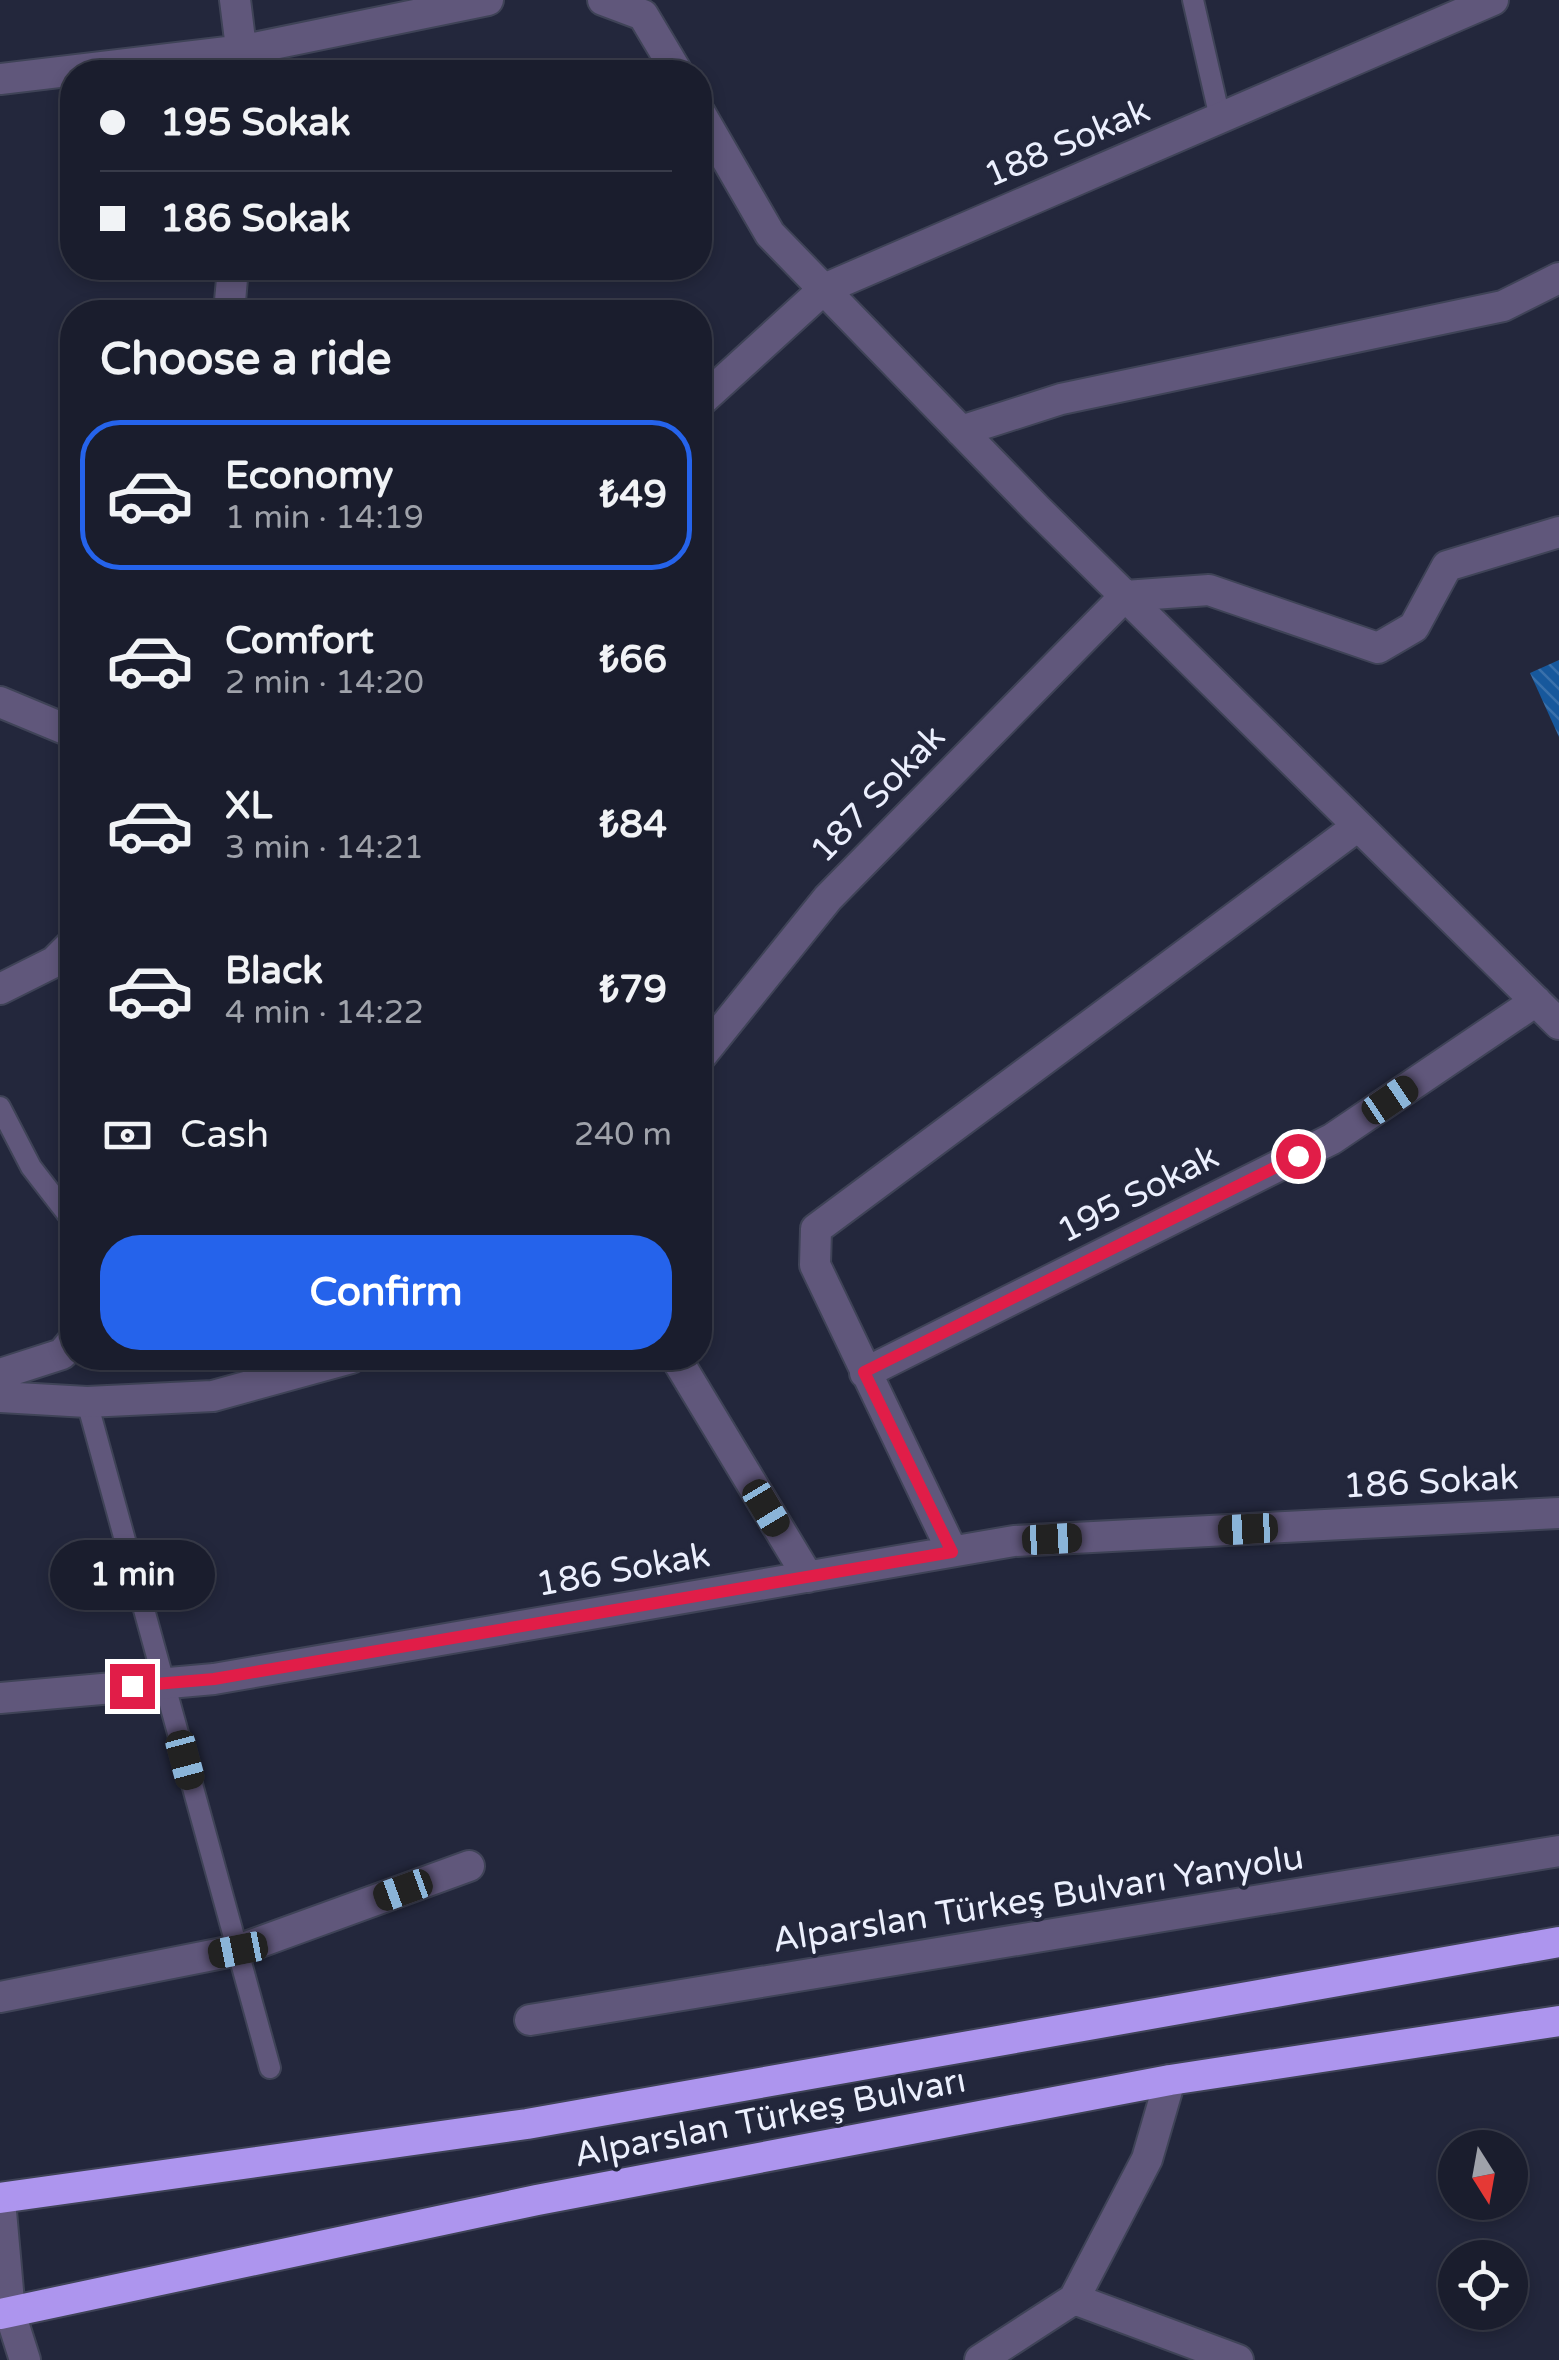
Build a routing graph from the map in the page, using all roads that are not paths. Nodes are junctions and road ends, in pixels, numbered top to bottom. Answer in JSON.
{"nodes":[{"id":1,"x":235,"y":0,"type":"edge"},
{"id":2,"x":488,"y":0,"type":"edge"},
{"id":3,"x":603,"y":0,"type":"edge"},
{"id":4,"x":1193,"y":0,"type":"edge"},
{"id":5,"x":1493,"y":0,"type":"edge"},
{"id":6,"x":244,"y":60,"type":"edge"},
{"id":7,"x":248,"y":60,"type":"edge"},
{"id":8,"x":670,"y":60,"type":"edge"},
{"id":9,"x":60,"y":75,"type":"edge"},
{"id":10,"x":0,"y":79,"type":"edge"},
{"id":11,"x":1220,"y":118,"type":"junction"},
{"id":12,"x":712,"y":134,"type":"edge"},
{"id":13,"x":1559,"y":278,"type":"edge"},
{"id":14,"x":824,"y":289,"type":"junction"},
{"id":15,"x":712,"y":391,"type":"edge"},
{"id":16,"x":961,"y":431,"type":"junction"},
{"id":17,"x":1559,"y":532,"type":"edge"},
{"id":18,"x":1124,"y":596,"type":"junction"},
{"id":19,"x":0,"y":702,"type":"edge"},
{"id":20,"x":60,"y":727,"type":"edge"},
{"id":21,"x":1358,"y":826,"type":"junction"},
{"id":22,"x":60,"y":956,"type":"edge"},
{"id":23,"x":0,"y":989,"type":"edge"},
{"id":24,"x":1536,"y":1002,"type":"junction"},
{"id":25,"x":1559,"y":1024,"type":"edge"},
{"id":26,"x":712,"y":1042,"type":"edge"},
{"id":27,"x":0,"y":1107,"type":"edge"},
{"id":28,"x":60,"y":1205,"type":"edge"},
{"id":29,"x":60,"y":1355,"type":"edge"},
{"id":30,"x":308,"y":1370,"type":"edge"},
{"id":31,"x":683,"y":1370,"type":"edge"},
{"id":32,"x":864,"y":1372,"type":"junction"},
{"id":33,"x":0,"y":1374,"type":"edge"},
{"id":34,"x":0,"y":1396,"type":"edge"},
{"id":35,"x":87,"y":1402,"type":"junction"},
{"id":36,"x":1559,"y":1513,"type":"edge"},
{"id":37,"x":952,"y":1552,"type":"junction"},
{"id":38,"x":808,"y":1577,"type":"junction"},
{"id":39,"x":164,"y":1684,"type":"junction"},
{"id":40,"x":0,"y":1698,"type":"edge"},
{"id":41,"x":1559,"y":1851,"type":"edge"},
{"id":42,"x":469,"y":1866,"type":"dead end"},
{"id":43,"x":1559,"y":1942,"type":"edge"},
{"id":44,"x":238,"y":1950,"type":"junction"},
{"id":45,"x":0,"y":1998,"type":"edge"},
{"id":46,"x":530,"y":2020,"type":"dead end"},
{"id":47,"x":1559,"y":2021,"type":"edge"},
{"id":48,"x":270,"y":2068,"type":"dead end"},
{"id":49,"x":1170,"y":2080,"type":"junction"},
{"id":50,"x":0,"y":2199,"type":"edge"},
{"id":51,"x":1074,"y":2298,"type":"junction"},
{"id":52,"x":5,"y":2314,"type":"edge"},
{"id":53,"x":25,"y":2360,"type":"edge"},
{"id":54,"x":980,"y":2360,"type":"edge"},
{"id":55,"x":1238,"y":2360,"type":"edge"}],
"edges":[{"from":1,"to":6,"type":"street"},
{"from":2,"to":7,"type":"street"},
{"from":3,"to":8,"type":"street"},
{"from":4,"to":11,"type":"lane"},
{"from":5,"to":11,"type":"street","name":"188 Sokak"},
{"from":9,"to":10,"type":"street"},
{"from":11,"to":14,"type":"street","name":"188 Sokak"},
{"from":12,"to":14,"type":"street"},
{"from":13,"to":16,"type":"street"},
{"from":14,"to":15,"type":"street","name":"188 Sokak"},
{"from":14,"to":16,"type":"street"},
{"from":16,"to":18,"type":"street"},
{"from":17,"to":18,"type":"street"},
{"from":18,"to":21,"type":"street"},
{"from":18,"to":26,"type":"street","name":"187 Sokak"},
{"from":19,"to":20,"type":"street"},
{"from":21,"to":24,"type":"street"},
{"from":21,"to":32,"type":"street"},
{"from":22,"to":23,"type":"street"},
{"from":24,"to":25,"type":"street"},
{"from":24,"to":32,"type":"street","name":"195 Sokak"},
{"from":27,"to":28,"type":"lane"},
{"from":29,"to":33,"type":"street"},
{"from":30,"to":35,"type":"street"},
{"from":31,"to":38,"type":"street"},
{"from":32,"to":37,"type":"street"},
{"from":34,"to":35,"type":"street"},
{"from":35,"to":39,"type":"lane"},
{"from":36,"to":37,"type":"street","name":"186 Sokak"},
{"from":37,"to":38,"type":"street","name":"186 Sokak"},
{"from":38,"to":39,"type":"street","name":"186 Sokak"},
{"from":39,"to":40,"type":"street","name":"186 Sokak"},
{"from":39,"to":44,"type":"lane"},
{"from":41,"to":46,"type":"street","name":"Alparslan Türkeş Bulvarı Yanyolu"},
{"from":42,"to":44,"type":"street"},
{"from":43,"to":50,"type":"highway","name":"Alparslan Türkeş Bulvarı"},
{"from":44,"to":45,"type":"street"},
{"from":44,"to":48,"type":"lane"},
{"from":47,"to":49,"type":"highway","name":"Alparslan Türkeş Bulvarı"},
{"from":49,"to":51,"type":"street"},
{"from":49,"to":52,"type":"highway","name":"Alparslan Türkeş Bulvarı"},
{"from":50,"to":52,"type":"street"},
{"from":51,"to":54,"type":"street"},
{"from":51,"to":55,"type":"street"},
{"from":52,"to":53,"type":"street"}]}
